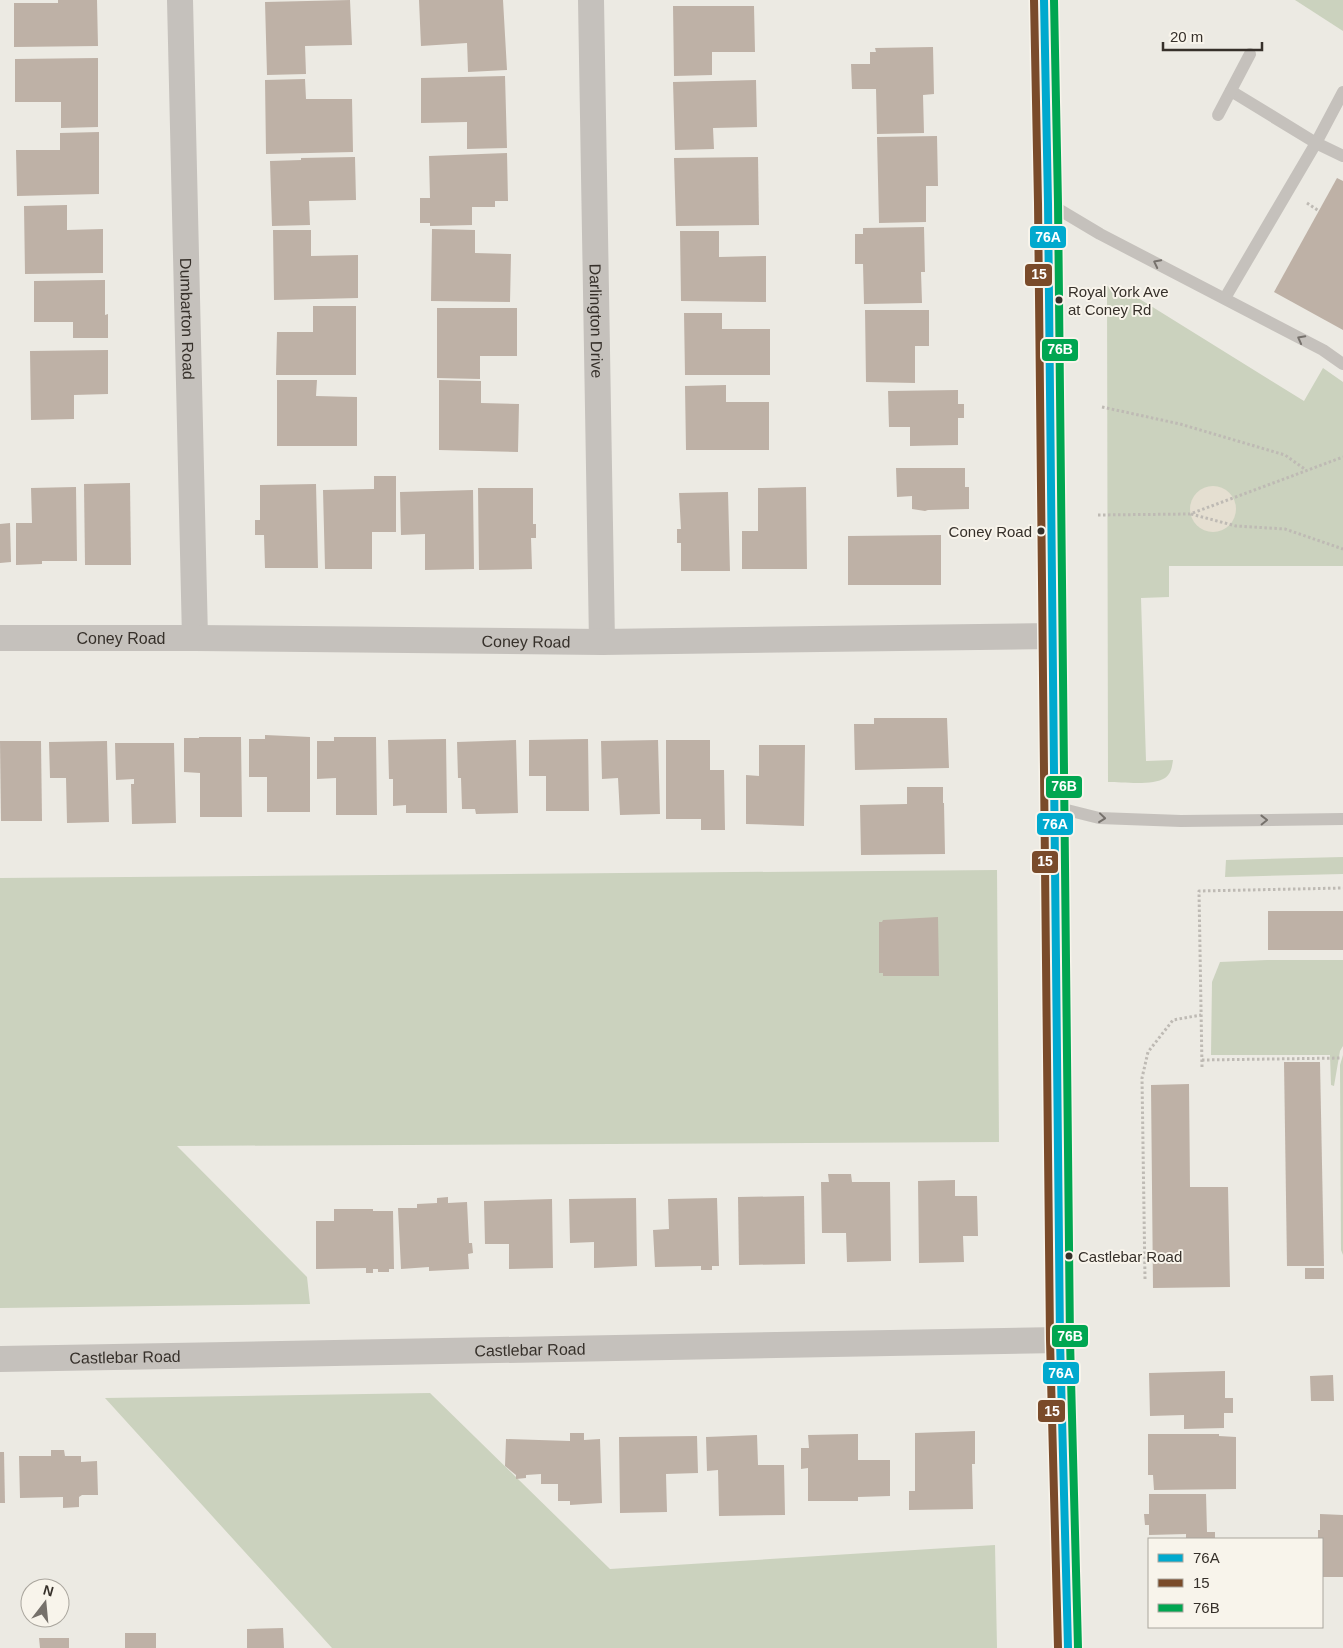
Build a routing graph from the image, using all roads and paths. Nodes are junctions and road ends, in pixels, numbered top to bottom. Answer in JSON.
{"nodes":[{"id":1,"x":180,"y":0,"type":"edge"},
{"id":2,"x":591,"y":0,"type":"edge"},
{"id":3,"x":1044,"y":0,"type":"edge"},
{"id":4,"x":1250,"y":54,"type":"dead end"},
{"id":5,"x":1231,"y":91,"type":"junction"},
{"id":6,"x":1343,"y":92,"type":"edge"},
{"id":7,"x":1218,"y":115,"type":"dead end"},
{"id":8,"x":1316,"y":143,"type":"junction"},
{"id":9,"x":1343,"y":156,"type":"edge"},
{"id":10,"x":1048,"y":203,"type":"junction"},
{"id":11,"x":1225,"y":298,"type":"junction"},
{"id":12,"x":1343,"y":364,"type":"edge"},
{"id":13,"x":1102,"y":407,"type":"dead end"},
{"id":14,"x":1343,"y":458,"type":"edge"},
{"id":15,"x":1307,"y":471,"type":"junction"},
{"id":16,"x":1190,"y":514,"type":"junction"},
{"id":17,"x":1098,"y":515,"type":"dead end"},
{"id":18,"x":1343,"y":548,"type":"edge"},
{"id":19,"x":1052,"y":636,"type":"junction"},
{"id":20,"x":0,"y":638,"type":"edge"},
{"id":21,"x":195,"y":638,"type":"junction"},
{"id":22,"x":602,"y":642,"type":"junction"},
{"id":23,"x":1054,"y":807,"type":"junction"},
{"id":24,"x":1343,"y":819,"type":"edge"},
{"id":25,"x":1343,"y":888,"type":"edge"},
{"id":26,"x":1201,"y":1016,"type":"junction"},
{"id":27,"x":1342,"y":1058,"type":"edge"},
{"id":28,"x":1202,"y":1060,"type":"junction"},
{"id":29,"x":1202,"y":1066,"type":"dead end"},
{"id":30,"x":1145,"y":1279,"type":"dead end"},
{"id":31,"x":1060,"y":1340,"type":"junction"},
{"id":32,"x":0,"y":1359,"type":"edge"},
{"id":33,"x":1068,"y":1648,"type":"edge"}],
"edges":[{"from":1,"to":21,"type":"street","name":"Dumbarton Road"},
{"from":2,"to":22,"type":"street","name":"Darlington Drive"},
{"from":3,"to":10,"type":"main road"},
{"from":4,"to":5,"type":"lane"},
{"from":5,"to":7,"type":"lane"},
{"from":5,"to":8,"type":"lane"},
{"from":6,"to":8,"type":"lane"},
{"from":8,"to":9,"type":"lane"},
{"from":8,"to":11,"type":"lane"},
{"from":11,"to":10,"type":"lane","one_way":true},
{"from":10,"to":19,"type":"main road"},
{"from":12,"to":11,"type":"lane","one_way":true},
{"from":13,"to":15,"type":"path"},
{"from":14,"to":15,"type":"path"},
{"from":15,"to":16,"type":"path"},
{"from":16,"to":17,"type":"path"},
{"from":16,"to":18,"type":"path"},
{"from":19,"to":22,"type":"street","name":"Coney Road"},
{"from":19,"to":23,"type":"main road"},
{"from":20,"to":21,"type":"street","name":"Coney Road"},
{"from":21,"to":22,"type":"street","name":"Coney Road"},
{"from":23,"to":24,"type":"lane","one_way":true},
{"from":23,"to":31,"type":"main road"},
{"from":25,"to":26,"type":"path"},
{"from":26,"to":28,"type":"path"},
{"from":26,"to":30,"type":"path"},
{"from":27,"to":28,"type":"path"},
{"from":28,"to":29,"type":"path"},
{"from":31,"to":32,"type":"street","name":"Castlebar Road"},
{"from":31,"to":33,"type":"main road"}]}
